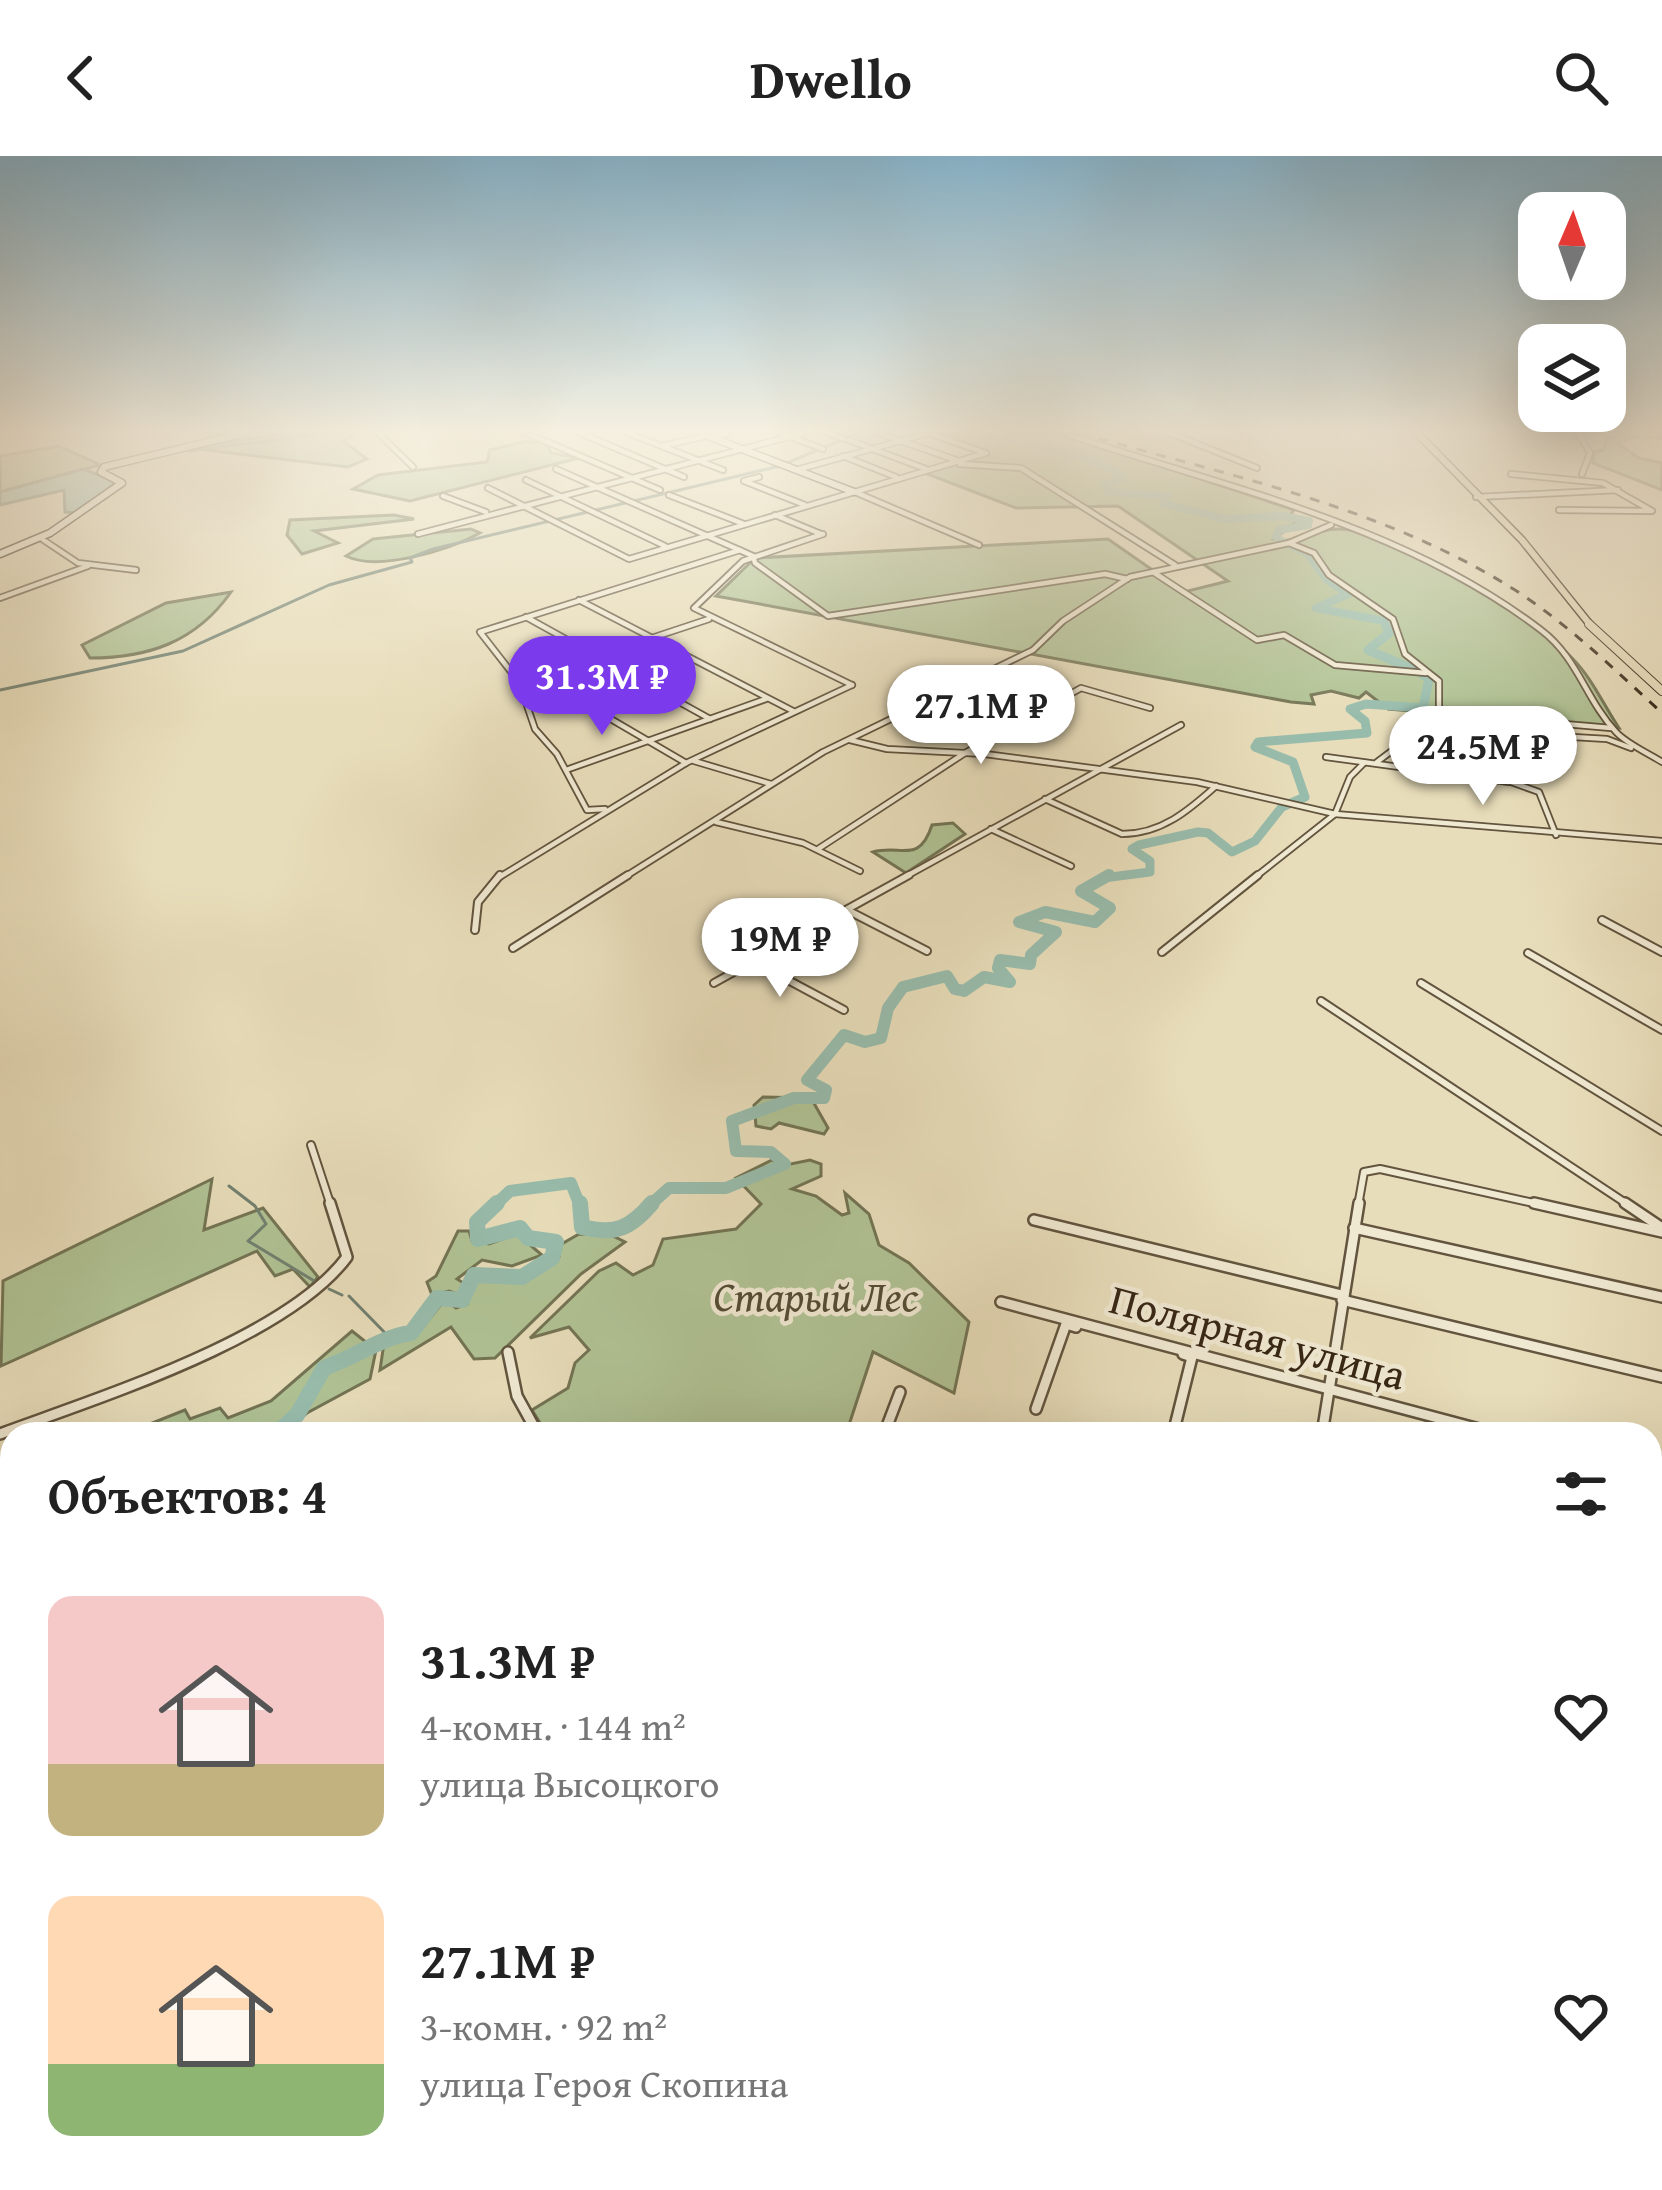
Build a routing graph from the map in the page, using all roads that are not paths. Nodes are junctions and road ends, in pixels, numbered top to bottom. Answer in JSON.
{"nodes":[{"id":1,"x":58,"y":528,"type":"edge"},
{"id":2,"x":439,"y":528,"type":"edge"},
{"id":3,"x":565,"y":528,"type":"edge"},
{"id":4,"x":623,"y":528,"type":"edge"},
{"id":5,"x":687,"y":528,"type":"edge"},
{"id":6,"x":732,"y":528,"type":"edge"},
{"id":7,"x":808,"y":528,"type":"edge"},
{"id":8,"x":939,"y":528,"type":"edge"},
{"id":9,"x":1115,"y":528,"type":"edge"},
{"id":10,"x":1324,"y":528,"type":"edge"},
{"id":11,"x":1343,"y":528,"type":"edge"},
{"id":12,"x":1509,"y":528,"type":"edge"},
{"id":13,"x":418,"y":534,"type":"dead end"},
{"id":14,"x":706,"y":536,"type":"junction"},
{"id":15,"x":42,"y":539,"type":"junction"},
{"id":16,"x":1285,"y":544,"type":"junction"},
{"id":17,"x":979,"y":545,"type":"dead end"},
{"id":18,"x":674,"y":546,"type":"junction"},
{"id":19,"x":740,"y":550,"type":"junction"},
{"id":20,"x":5,"y":552,"type":"edge"},
{"id":21,"x":753,"y":556,"type":"junction"},
{"id":22,"x":88,"y":566,"type":"junction"},
{"id":23,"x":1176,"y":566,"type":"junction"},
{"id":24,"x":136,"y":570,"type":"dead end"},
{"id":25,"x":1151,"y":572,"type":"junction"},
{"id":26,"x":1127,"y":579,"type":"junction"},
{"id":27,"x":3,"y":597,"type":"edge"},
{"id":28,"x":579,"y":600,"type":"junction"},
{"id":29,"x":525,"y":616,"type":"junction"},
{"id":30,"x":711,"y":618,"type":"junction"},
{"id":31,"x":650,"y":637,"type":"junction"},
{"id":32,"x":595,"y":657,"type":"junction"},
{"id":33,"x":1427,"y":673,"type":"junction"},
{"id":34,"x":538,"y":676,"type":"junction"},
{"id":35,"x":519,"y":682,"type":"junction"},
{"id":36,"x":1662,"y":691,"type":"edge"},
{"id":37,"x":768,"y":699,"type":"junction"},
{"id":38,"x":1150,"y":708,"type":"dead end"},
{"id":39,"x":794,"y":712,"type":"junction"},
{"id":40,"x":710,"y":718,"type":"junction"},
{"id":41,"x":1181,"y":725,"type":"dead end"},
{"id":42,"x":1612,"y":728,"type":"junction"},
{"id":43,"x":848,"y":740,"type":"junction"},
{"id":44,"x":650,"y":742,"type":"junction"},
{"id":45,"x":1636,"y":748,"type":"junction"},
{"id":46,"x":965,"y":752,"type":"junction"},
{"id":47,"x":1326,"y":757,"type":"dead end"},
{"id":48,"x":690,"y":761,"type":"junction"},
{"id":49,"x":1662,"y":762,"type":"edge"},
{"id":50,"x":1364,"y":763,"type":"junction"},
{"id":51,"x":1376,"y":764,"type":"junction"},
{"id":52,"x":1506,"y":767,"type":"junction"},
{"id":53,"x":1098,"y":769,"type":"junction"},
{"id":54,"x":566,"y":770,"type":"junction"},
{"id":55,"x":1510,"y":782,"type":"junction"},
{"id":56,"x":771,"y":784,"type":"junction"},
{"id":57,"x":1216,"y":786,"type":"junction"},
{"id":58,"x":1043,"y":799,"type":"junction"},
{"id":59,"x":605,"y":809,"type":"junction"},
{"id":60,"x":1335,"y":814,"type":"junction"},
{"id":61,"x":715,"y":821,"type":"junction"},
{"id":62,"x":989,"y":829,"type":"junction"},
{"id":63,"x":1556,"y":835,"type":"junction"},
{"id":64,"x":1662,"y":841,"type":"edge"},
{"id":65,"x":818,"y":849,"type":"junction"},
{"id":66,"x":1071,"y":866,"type":"dead end"},
{"id":67,"x":860,"y":871,"type":"dead end"},
{"id":68,"x":846,"y":909,"type":"junction"},
{"id":69,"x":1602,"y":920,"type":"dead end"},
{"id":70,"x":475,"y":930,"type":"dead end"},
{"id":71,"x":512,"y":949,"type":"dead end"},
{"id":72,"x":927,"y":951,"type":"dead end"},
{"id":73,"x":1162,"y":952,"type":"dead end"},
{"id":74,"x":1662,"y":952,"type":"edge"},
{"id":75,"x":1528,"y":953,"type":"dead end"},
{"id":76,"x":757,"y":958,"type":"junction"},
{"id":77,"x":1421,"y":982,"type":"dead end"},
{"id":78,"x":714,"y":983,"type":"dead end"},
{"id":79,"x":1321,"y":1000,"type":"dead end"},
{"id":80,"x":844,"y":1010,"type":"dead end"},
{"id":81,"x":1662,"y":1030,"type":"edge"},
{"id":82,"x":1662,"y":1131,"type":"edge"},
{"id":83,"x":310,"y":1144,"type":"dead end"},
{"id":84,"x":1034,"y":1220,"type":"dead end"},
{"id":85,"x":1354,"y":1228,"type":"junction"},
{"id":86,"x":1662,"y":1230,"type":"edge"},
{"id":87,"x":1342,"y":1297,"type":"junction"},
{"id":88,"x":1662,"y":1297,"type":"edge"},
{"id":89,"x":1001,"y":1302,"type":"dead end"},
{"id":90,"x":508,"y":1352,"type":"dead end"},
{"id":91,"x":1662,"y":1377,"type":"edge"},
{"id":92,"x":900,"y":1392,"type":"dead end"},
{"id":93,"x":1329,"y":1392,"type":"junction"},
{"id":94,"x":1036,"y":1409,"type":"dead end"},
{"id":95,"x":31,"y":1422,"type":"edge"},
{"id":96,"x":528,"y":1422,"type":"edge"},
{"id":97,"x":889,"y":1422,"type":"edge"},
{"id":98,"x":1176,"y":1422,"type":"edge"},
{"id":99,"x":1324,"y":1422,"type":"edge"},
{"id":100,"x":1450,"y":1422,"type":"edge"}],
"edges":[{"from":1,"to":15,"type":"main road"},
{"from":2,"to":13,"type":"street"},
{"from":3,"to":18,"type":"street"},
{"from":4,"to":18,"type":"street"},
{"from":5,"to":14,"type":"street"},
{"from":6,"to":14,"type":"street"},
{"from":7,"to":21,"type":"street"},
{"from":8,"to":17,"type":"street"},
{"from":9,"to":23,"type":"street"},
{"from":10,"to":16,"type":"street"},
{"from":11,"to":42,"type":"street"},
{"from":12,"to":36,"type":"main road"},
{"from":14,"to":18,"type":"street"},
{"from":14,"to":19,"type":"street"},
{"from":15,"to":20,"type":"main road"},
{"from":15,"to":22,"type":"street"},
{"from":16,"to":23,"type":"street"},
{"from":16,"to":33,"type":"street"},
{"from":19,"to":21,"type":"street"},
{"from":19,"to":28,"type":"street"},
{"from":21,"to":26,"type":"street"},
{"from":21,"to":30,"type":"street"},
{"from":22,"to":24,"type":"street"},
{"from":22,"to":27,"type":"street"},
{"from":23,"to":25,"type":"street"},
{"from":25,"to":26,"type":"street"},
{"from":25,"to":33,"type":"street"},
{"from":26,"to":43,"type":"street"},
{"from":28,"to":29,"type":"street"},
{"from":28,"to":31,"type":"street"},
{"from":29,"to":32,"type":"street"},
{"from":29,"to":35,"type":"street"},
{"from":30,"to":31,"type":"street"},
{"from":30,"to":39,"type":"street"},
{"from":31,"to":32,"type":"street"},
{"from":31,"to":37,"type":"street"},
{"from":32,"to":34,"type":"street"},
{"from":32,"to":40,"type":"street"},
{"from":33,"to":42,"type":"street"},
{"from":34,"to":35,"type":"street"},
{"from":34,"to":44,"type":"street"},
{"from":35,"to":54,"type":"street"},
{"from":37,"to":39,"type":"street"},
{"from":37,"to":40,"type":"street"},
{"from":38,"to":46,"type":"street"},
{"from":39,"to":48,"type":"street"},
{"from":40,"to":44,"type":"street"},
{"from":41,"to":53,"type":"street"},
{"from":42,"to":45,"type":"street"},
{"from":43,"to":46,"type":"street"},
{"from":43,"to":56,"type":"street"},
{"from":44,"to":48,"type":"street"},
{"from":44,"to":54,"type":"street"},
{"from":45,"to":49,"type":"street"},
{"from":45,"to":52,"type":"street"},
{"from":46,"to":53,"type":"street"},
{"from":46,"to":65,"type":"street"},
{"from":47,"to":50,"type":"street"},
{"from":48,"to":56,"type":"street"},
{"from":48,"to":59,"type":"street"},
{"from":50,"to":51,"type":"street"},
{"from":50,"to":60,"type":"street"},
{"from":51,"to":52,"type":"street"},
{"from":51,"to":55,"type":"street"},
{"from":52,"to":55,"type":"street"},
{"from":53,"to":57,"type":"street"},
{"from":53,"to":58,"type":"street"},
{"from":54,"to":59,"type":"street"},
{"from":55,"to":63,"type":"street"},
{"from":56,"to":61,"type":"street"},
{"from":57,"to":58,"type":"street"},
{"from":57,"to":60,"type":"street"},
{"from":58,"to":62,"type":"street"},
{"from":59,"to":70,"type":"street"},
{"from":60,"to":63,"type":"street"},
{"from":60,"to":73,"type":"street"},
{"from":61,"to":65,"type":"street"},
{"from":61,"to":71,"type":"street"},
{"from":62,"to":66,"type":"street"},
{"from":62,"to":68,"type":"street"},
{"from":63,"to":64,"type":"street"},
{"from":65,"to":67,"type":"street"},
{"from":68,"to":72,"type":"street"},
{"from":68,"to":76,"type":"street"},
{"from":69,"to":74,"type":"street"},
{"from":75,"to":81,"type":"street"},
{"from":76,"to":78,"type":"street"},
{"from":76,"to":80,"type":"street"},
{"from":77,"to":82,"type":"street"},
{"from":79,"to":86,"type":"street"},
{"from":83,"to":95,"type":"street"},
{"from":84,"to":87,"type":"street"},
{"from":85,"to":86,"type":"street"},
{"from":85,"to":87,"type":"street"},
{"from":85,"to":88,"type":"street"},
{"from":87,"to":91,"type":"street"},
{"from":87,"to":93,"type":"street"},
{"from":89,"to":93,"type":"street","name":"Полярная улица"},
{"from":90,"to":96,"type":"street"},
{"from":92,"to":97,"type":"street"},
{"from":93,"to":99,"type":"street"},
{"from":93,"to":100,"type":"street","name":"Полярная улица"},
{"from":94,"to":98,"type":"street","name":"Полярная улица"}]}
